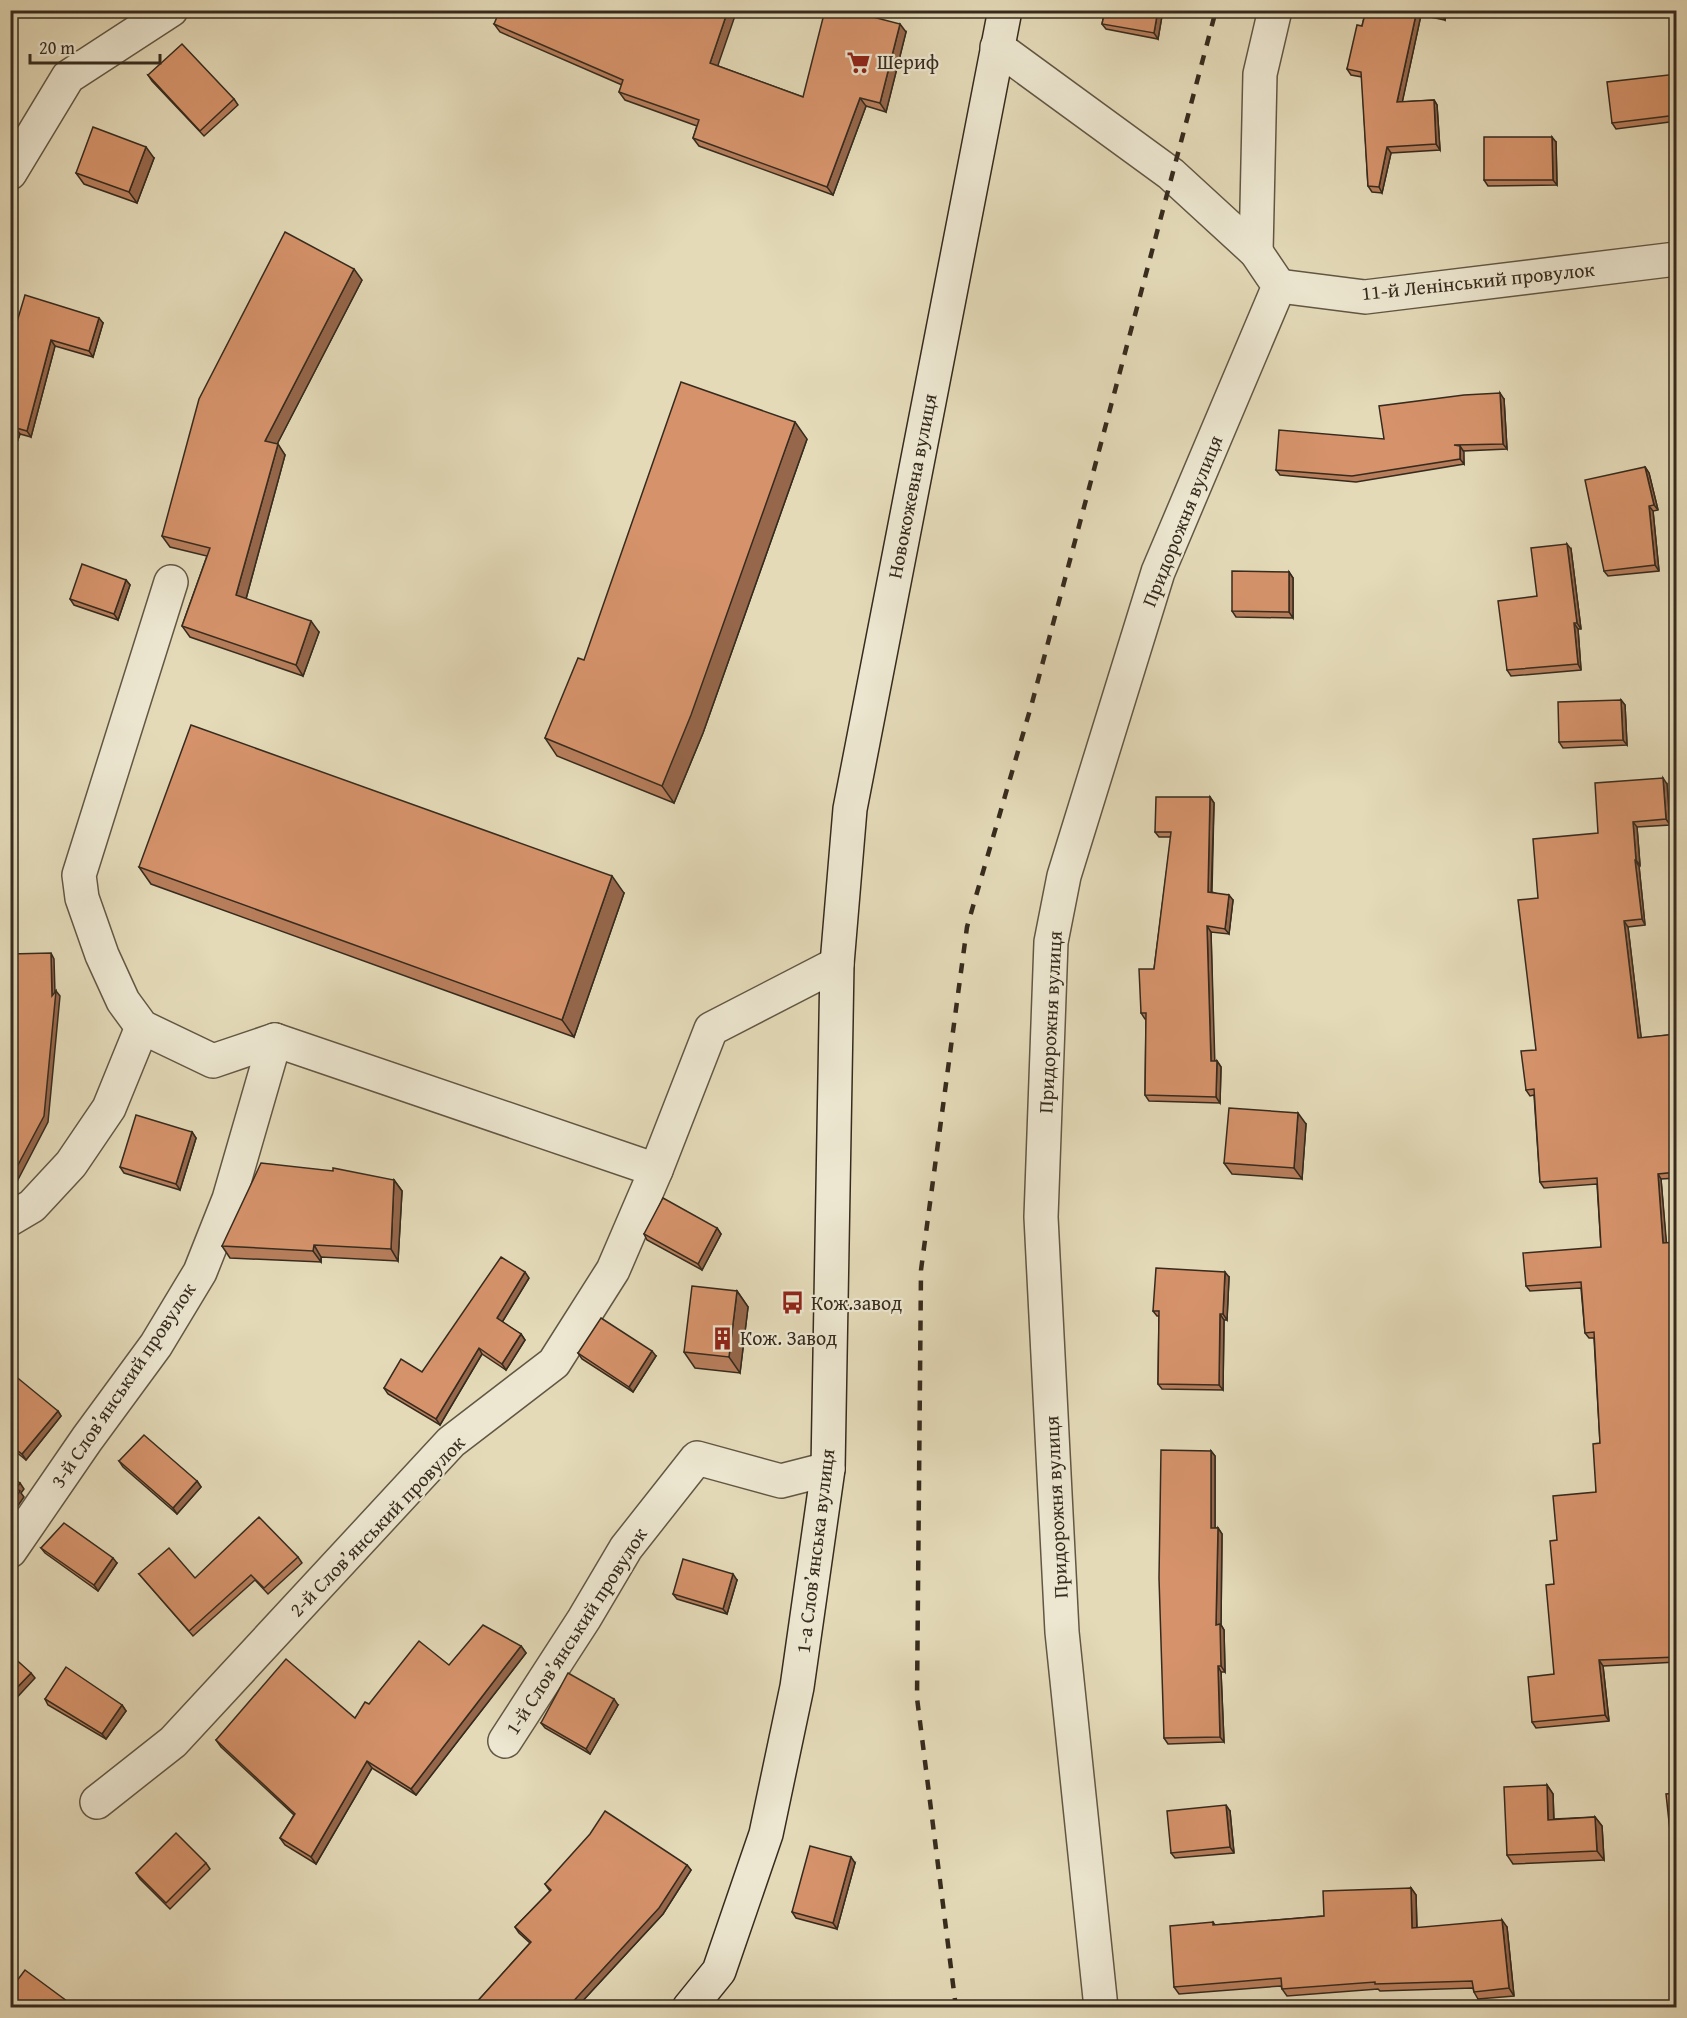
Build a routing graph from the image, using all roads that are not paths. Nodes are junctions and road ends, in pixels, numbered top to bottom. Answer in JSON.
{"nodes":[{"id":1,"x":171,"y":10,"type":"edge"},
{"id":2,"x":1005,"y":10,"type":"edge"},
{"id":3,"x":1275,"y":10,"type":"edge"},
{"id":4,"x":997,"y":47,"type":"junction"},
{"id":5,"x":10,"y":173,"type":"edge"},
{"id":6,"x":1256,"y":252,"type":"junction"},
{"id":7,"x":1677,"y":259,"type":"edge"},
{"id":8,"x":1279,"y":286,"type":"junction"},
{"id":9,"x":171,"y":582,"type":"dead end"},
{"id":10,"x":837,"y":964,"type":"junction"},
{"id":11,"x":142,"y":1027,"type":"junction"},
{"id":12,"x":275,"y":1040,"type":"junction"},
{"id":13,"x":656,"y":1170,"type":"junction"},
{"id":14,"x":10,"y":1219,"type":"edge"},
{"id":15,"x":828,"y":1469,"type":"junction"},
{"id":16,"x":10,"y":1551,"type":"edge"},
{"id":17,"x":505,"y":1741,"type":"dead end"},
{"id":18,"x":97,"y":1802,"type":"dead end"},
{"id":19,"x":689,"y":2007,"type":"edge"},
{"id":20,"x":1101,"y":2007,"type":"edge"}],
"edges":[{"from":1,"to":5,"type":"street"},
{"from":2,"to":4,"type":"street","name":"Новокожевна вулиця"},
{"from":3,"to":6,"type":"street"},
{"from":4,"to":6,"type":"street"},
{"from":4,"to":10,"type":"street","name":"Новокожевна вулиця"},
{"from":6,"to":8,"type":"street"},
{"from":7,"to":8,"type":"street","name":"11-й Ленінський провулок"},
{"from":8,"to":20,"type":"street","name":"Придорожня вулиця"},
{"from":9,"to":11,"type":"street"},
{"from":10,"to":13,"type":"street","name":"2-й Слов’янський провулок"},
{"from":10,"to":15,"type":"street","name":"1-а Слов’янська вулиця"},
{"from":11,"to":12,"type":"street"},
{"from":11,"to":14,"type":"street"},
{"from":12,"to":13,"type":"street"},
{"from":12,"to":16,"type":"street","name":"3-й Слов’янський провулок"},
{"from":13,"to":18,"type":"street","name":"2-й Слов’янський провулок"},
{"from":15,"to":17,"type":"street","name":"1-й Слов’янський провулок"},
{"from":15,"to":19,"type":"street","name":"1-а Слов’янська вулиця"}]}
